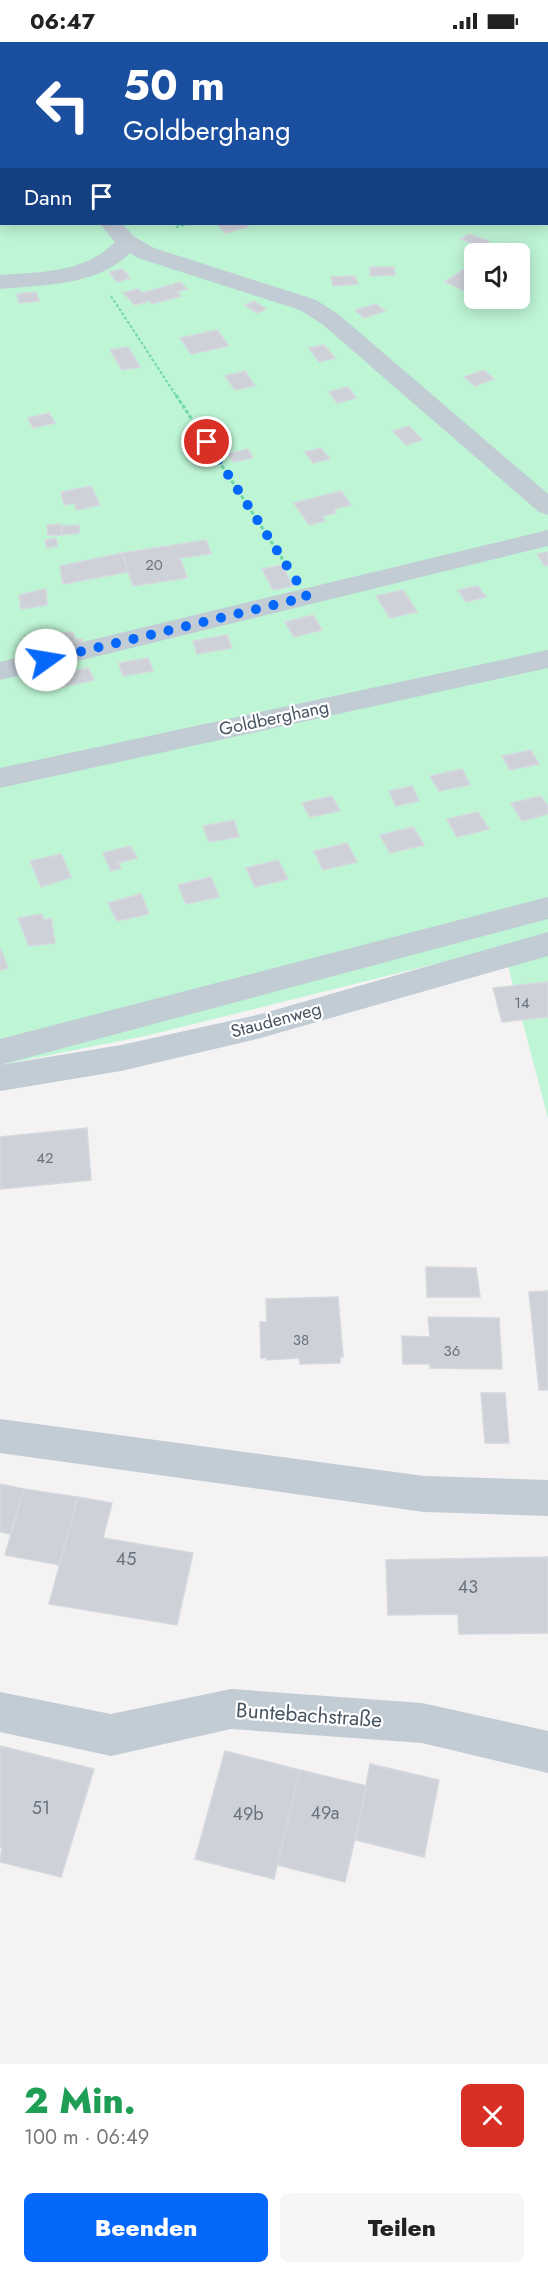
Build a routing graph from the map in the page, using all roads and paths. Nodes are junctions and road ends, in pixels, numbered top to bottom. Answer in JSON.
{"nodes":[{"id":1,"x":112,"y":225,"type":"edge"},
{"id":2,"x":127,"y":242,"type":"junction"},
{"id":3,"x":93,"y":268,"type":"junction"},
{"id":4,"x":0,"y":282,"type":"edge"},
{"id":5,"x":548,"y":507,"type":"edge"},
{"id":6,"x":548,"y":538,"type":"edge"},
{"id":7,"x":307,"y":597,"type":"junction"},
{"id":8,"x":548,"y":659,"type":"edge"},
{"id":9,"x":0,"y":671,"type":"edge"},
{"id":10,"x":0,"y":778,"type":"edge"},
{"id":11,"x":548,"y":908,"type":"edge"},
{"id":12,"x":548,"y":944,"type":"edge"},
{"id":13,"x":0,"y":1052,"type":"edge"},
{"id":14,"x":0,"y":1078,"type":"edge"},
{"id":15,"x":0,"y":1436,"type":"edge"},
{"id":16,"x":548,"y":1498,"type":"edge"},
{"id":17,"x":0,"y":1712,"type":"edge"},
{"id":18,"x":548,"y":1752,"type":"edge"}],
"edges":[{"from":1,"to":2,"type":"street"},
{"from":2,"to":3,"type":"street"},
{"from":2,"to":5,"type":"street"},
{"from":3,"to":4,"type":"street"},
{"from":3,"to":7,"type":"path"},
{"from":6,"to":7,"type":"street"},
{"from":7,"to":9,"type":"street"},
{"from":8,"to":10,"type":"street","name":"Goldberghang"},
{"from":11,"to":13,"type":"street"},
{"from":12,"to":14,"type":"street","name":"Staudenweg"},
{"from":15,"to":16,"type":"street"},
{"from":17,"to":18,"type":"street","name":"Buntebachstraße"}]}
